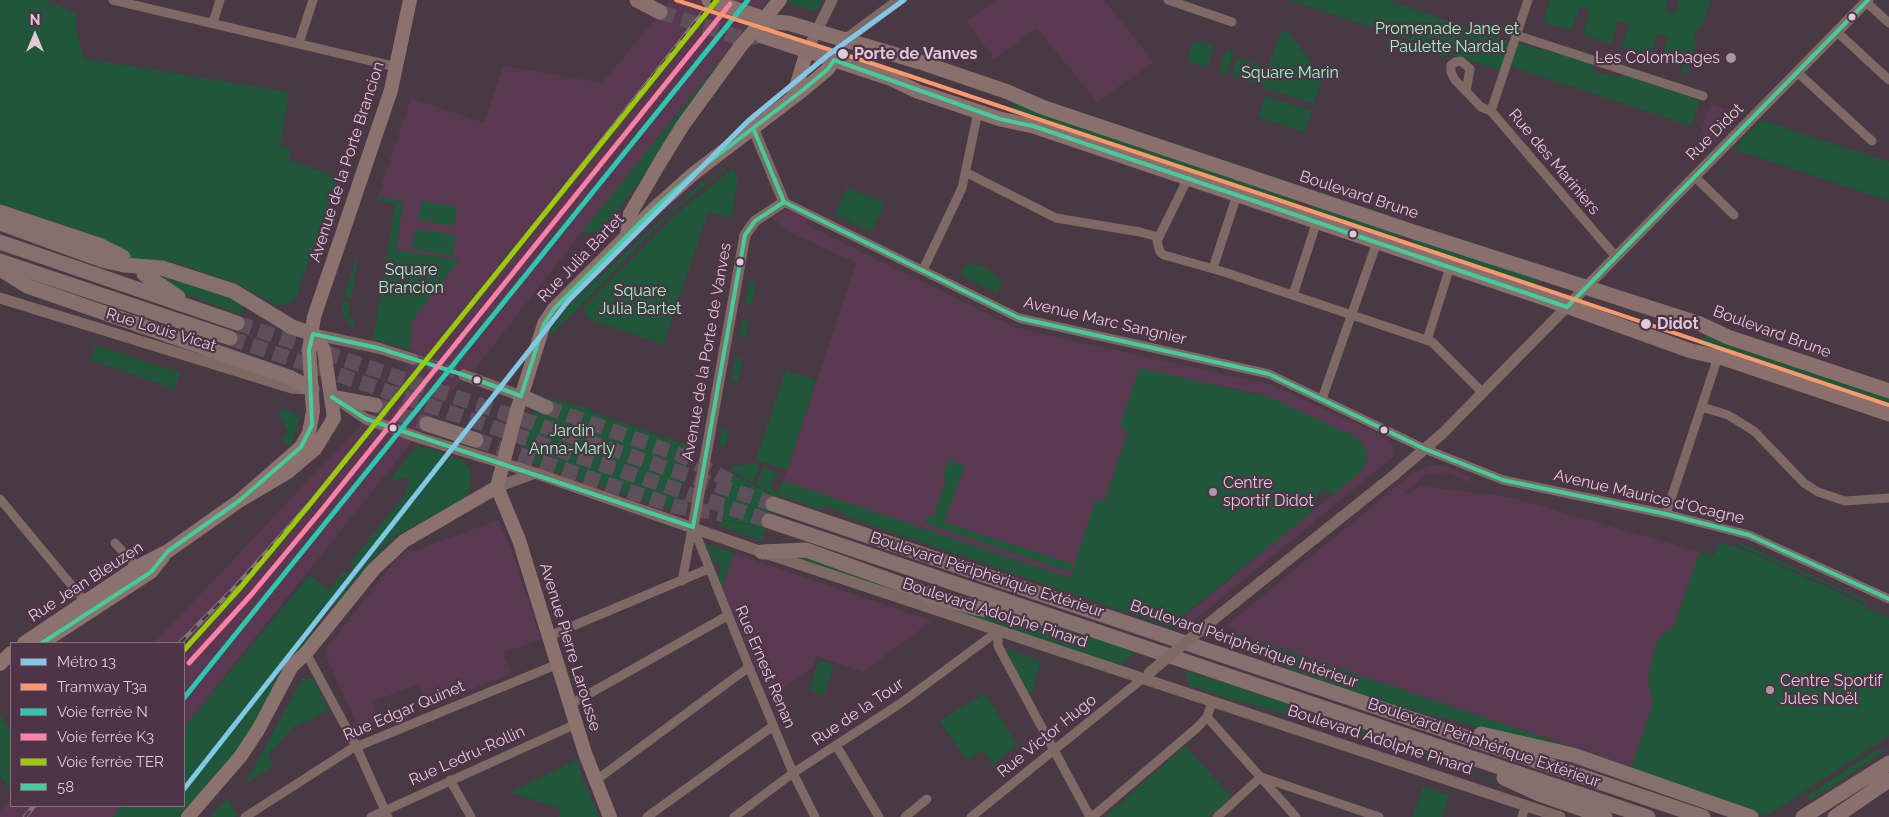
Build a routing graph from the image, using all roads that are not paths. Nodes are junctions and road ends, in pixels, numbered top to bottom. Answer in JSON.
{"nodes":[{"id":1,"x":113,"y":0,"type":"edge"},
{"id":2,"x":220,"y":0,"type":"edge"},
{"id":3,"x":313,"y":0,"type":"edge"},
{"id":4,"x":410,"y":0,"type":"edge"},
{"id":5,"x":637,"y":0,"type":"edge"},
{"id":6,"x":708,"y":0,"type":"edge"},
{"id":7,"x":730,"y":0,"type":"edge"},
{"id":8,"x":780,"y":0,"type":"edge"},
{"id":9,"x":832,"y":0,"type":"edge"},
{"id":10,"x":899,"y":0,"type":"edge"},
{"id":11,"x":1168,"y":0,"type":"edge"},
{"id":12,"x":1528,"y":0,"type":"edge"},
{"id":13,"x":125,"y":1,"type":"edge"},
{"id":14,"x":1867,"y":1,"type":"edge"},
{"id":15,"x":661,"y":5,"type":"tunnel mouth"},
{"id":16,"x":788,"y":22,"type":"junction"},
{"id":17,"x":1232,"y":22,"type":"dead end"},
{"id":18,"x":1889,"y":22,"type":"edge"},
{"id":19,"x":213,"y":23,"type":"junction"},
{"id":20,"x":818,"y":31,"type":"junction"},
{"id":21,"x":1836,"y":31,"type":"junction"},
{"id":22,"x":1516,"y":35,"type":"junction"},
{"id":23,"x":762,"y":36,"type":"tunnel mouth"},
{"id":24,"x":845,"y":40,"type":"junction"},
{"id":25,"x":299,"y":43,"type":"junction"},
{"id":26,"x":807,"y":51,"type":"junction"},
{"id":27,"x":834,"y":60,"type":"junction"},
{"id":28,"x":397,"y":67,"type":"junction"},
{"id":29,"x":1798,"y":72,"type":"junction"},
{"id":30,"x":1889,"y":80,"type":"edge"},
{"id":31,"x":1466,"y":91,"type":"dead end"},
{"id":32,"x":1703,"y":96,"type":"dead end"},
{"id":33,"x":793,"y":97,"type":"junction"},
{"id":34,"x":1491,"y":111,"type":"junction"},
{"id":35,"x":978,"y":112,"type":"junction"},
{"id":36,"x":753,"y":128,"type":"junction"},
{"id":37,"x":1872,"y":141,"type":"dead end"},
{"id":38,"x":967,"y":173,"type":"junction"},
{"id":39,"x":1694,"y":176,"type":"junction"},
{"id":40,"x":1188,"y":178,"type":"junction"},
{"id":41,"x":1237,"y":195,"type":"junction"},
{"id":42,"x":784,"y":202,"type":"junction"},
{"id":43,"x":0,"y":212,"type":"edge"},
{"id":44,"x":1734,"y":215,"type":"dead end"},
{"id":45,"x":1317,"y":221,"type":"junction"},
{"id":46,"x":0,"y":223,"type":"edge"},
{"id":47,"x":627,"y":234,"type":"junction"},
{"id":48,"x":1158,"y":237,"type":"junction"},
{"id":49,"x":0,"y":242,"type":"edge"},
{"id":50,"x":1377,"y":242,"type":"junction"},
{"id":51,"x":1616,"y":257,"type":"junction"},
{"id":52,"x":123,"y":258,"type":"dead end"},
{"id":53,"x":0,"y":261,"type":"edge"},
{"id":54,"x":1450,"y":267,"type":"junction"},
{"id":55,"x":1213,"y":268,"type":"junction"},
{"id":56,"x":0,"y":269,"type":"edge"},
{"id":57,"x":923,"y":270,"type":"junction"},
{"id":58,"x":144,"y":274,"type":"dead end"},
{"id":59,"x":1586,"y":287,"type":"junction"},
{"id":60,"x":1293,"y":295,"type":"junction"},
{"id":61,"x":0,"y":298,"type":"edge"},
{"id":62,"x":1567,"y":307,"type":"junction"},
{"id":63,"x":194,"y":308,"type":"junction"},
{"id":64,"x":1352,"y":315,"type":"junction"},
{"id":65,"x":237,"y":323,"type":"tunnel mouth"},
{"id":66,"x":313,"y":334,"type":"junction"},
{"id":67,"x":230,"y":338,"type":"tunnel mouth"},
{"id":68,"x":1427,"y":340,"type":"junction"},
{"id":69,"x":1718,"y":356,"type":"junction"},
{"id":70,"x":413,"y":360,"type":"tunnel mouth"},
{"id":71,"x":464,"y":375,"type":"tunnel mouth"},
{"id":72,"x":312,"y":389,"type":"junction"},
{"id":73,"x":1889,"y":391,"type":"edge"},
{"id":74,"x":1482,"y":392,"type":"junction"},
{"id":75,"x":521,"y":396,"type":"junction"},
{"id":76,"x":332,"y":397,"type":"junction"},
{"id":77,"x":1322,"y":399,"type":"junction"},
{"id":78,"x":376,"y":405,"type":"tunnel mouth"},
{"id":79,"x":546,"y":407,"type":"tunnel mouth"},
{"id":80,"x":1702,"y":407,"type":"junction"},
{"id":81,"x":1889,"y":414,"type":"edge"},
{"id":82,"x":427,"y":424,"type":"tunnel mouth"},
{"id":83,"x":476,"y":440,"type":"tunnel mouth"},
{"id":84,"x":1426,"y":449,"type":"junction"},
{"id":85,"x":504,"y":464,"type":"junction"},
{"id":86,"x":535,"y":474,"type":"junction"},
{"id":87,"x":497,"y":487,"type":"junction"},
{"id":88,"x":1889,"y":498,"type":"edge"},
{"id":89,"x":0,"y":499,"type":"edge"},
{"id":90,"x":239,"y":502,"type":"junction"},
{"id":91,"x":773,"y":504,"type":"tunnel mouth"},
{"id":92,"x":1666,"y":514,"type":"junction"},
{"id":93,"x":769,"y":521,"type":"tunnel mouth"},
{"id":94,"x":693,"y":526,"type":"junction"},
{"id":95,"x":116,"y":543,"type":"dead end"},
{"id":96,"x":168,"y":551,"type":"junction"},
{"id":97,"x":762,"y":552,"type":"junction"},
{"id":98,"x":137,"y":567,"type":"junction"},
{"id":99,"x":708,"y":569,"type":"junction"},
{"id":100,"x":682,"y":581,"type":"junction"},
{"id":101,"x":1889,"y":599,"type":"edge"},
{"id":102,"x":89,"y":606,"type":"junction"},
{"id":103,"x":727,"y":616,"type":"junction"},
{"id":104,"x":1066,"y":620,"type":"junction"},
{"id":105,"x":998,"y":631,"type":"junction"},
{"id":106,"x":549,"y":636,"type":"junction"},
{"id":107,"x":26,"y":642,"type":"edge"},
{"id":108,"x":43,"y":642,"type":"edge"},
{"id":109,"x":306,"y":653,"type":"junction"},
{"id":110,"x":558,"y":664,"type":"junction"},
{"id":111,"x":749,"y":667,"type":"junction"},
{"id":112,"x":1146,"y":676,"type":"junction"},
{"id":113,"x":1212,"y":702,"type":"junction"},
{"id":114,"x":571,"y":704,"type":"junction"},
{"id":115,"x":1207,"y":717,"type":"junction"},
{"id":116,"x":1421,"y":722,"type":"junction"},
{"id":117,"x":576,"y":724,"type":"junction"},
{"id":118,"x":773,"y":726,"type":"junction"},
{"id":119,"x":836,"y":745,"type":"junction"},
{"id":120,"x":356,"y":746,"type":"junction"},
{"id":121,"x":1440,"y":748,"type":"junction"},
{"id":122,"x":1054,"y":749,"type":"junction"},
{"id":123,"x":1889,"y":763,"type":"edge"},
{"id":124,"x":793,"y":774,"type":"junction"},
{"id":125,"x":1261,"y":777,"type":"junction"},
{"id":126,"x":450,"y":780,"type":"junction"},
{"id":127,"x":1889,"y":780,"type":"edge"},
{"id":128,"x":595,"y":781,"type":"junction"},
{"id":129,"x":224,"y":782,"type":"dead end"},
{"id":130,"x":216,"y":798,"type":"junction"},
{"id":131,"x":928,"y":799,"type":"dead end"},
{"id":132,"x":1526,"y":805,"type":"junction"},
{"id":133,"x":386,"y":814,"type":"edge"},
{"id":134,"x":192,"y":816,"type":"edge"},
{"id":135,"x":245,"y":817,"type":"edge"},
{"id":136,"x":371,"y":817,"type":"edge"},
{"id":137,"x":471,"y":817,"type":"edge"},
{"id":138,"x":610,"y":817,"type":"edge"},
{"id":139,"x":647,"y":817,"type":"edge"},
{"id":140,"x":734,"y":817,"type":"edge"},
{"id":141,"x":815,"y":817,"type":"edge"},
{"id":142,"x":879,"y":817,"type":"edge"},
{"id":143,"x":905,"y":817,"type":"edge"},
{"id":144,"x":971,"y":817,"type":"edge"},
{"id":145,"x":1090,"y":817,"type":"edge"},
{"id":146,"x":1217,"y":817,"type":"edge"},
{"id":147,"x":1296,"y":817,"type":"edge"},
{"id":148,"x":1379,"y":817,"type":"edge"},
{"id":149,"x":1522,"y":817,"type":"edge"},
{"id":150,"x":1560,"y":817,"type":"edge"},
{"id":151,"x":1605,"y":817,"type":"edge"},
{"id":152,"x":1648,"y":817,"type":"edge"},
{"id":153,"x":1703,"y":817,"type":"edge"},
{"id":154,"x":1751,"y":817,"type":"edge"},
{"id":155,"x":1804,"y":817,"type":"edge"},
{"id":156,"x":1834,"y":817,"type":"edge"}],
"edges":[{"from":1,"to":13,"type":"street"},
{"from":2,"to":19,"type":"street"},
{"from":3,"to":25,"type":"street"},
{"from":4,"to":28,"type":"main road","name":"Avenue de la Porte Brancion"},
{"from":5,"to":15,"type":"main road"},
{"from":6,"to":16,"type":"main road"},
{"from":7,"to":16,"type":"main road"},
{"from":8,"to":47,"type":"main road","bridge":true},
{"from":9,"to":20,"type":"street"},
{"from":10,"to":24,"type":"street"},
{"from":11,"to":17,"type":"street"},
{"from":12,"to":22,"type":"street"},
{"from":13,"to":19,"type":"street"},
{"from":14,"to":18,"type":"street"},
{"from":14,"to":21,"type":"street","name":"Rue Didot"},
{"from":16,"to":20,"type":"main road","name":"Boulevard Brune"},
{"from":19,"to":25,"type":"street"},
{"from":20,"to":24,"type":"main road","name":"Boulevard Brune"},
{"from":20,"to":26,"type":"street"},
{"from":21,"to":29,"type":"street","name":"Rue Didot"},
{"from":21,"to":30,"type":"street"},
{"from":22,"to":32,"type":"street"},
{"from":22,"to":34,"type":"street"},
{"from":23,"to":26,"type":"main road"},
{"from":24,"to":27,"type":"street"},
{"from":24,"to":59,"type":"main road","name":"Boulevard Brune"},
{"from":25,"to":28,"type":"street"},
{"from":26,"to":27,"type":"main road"},
{"from":26,"to":33,"type":"main road"},
{"from":27,"to":33,"type":"main road","name":"Rue Julia Bartet"},
{"from":27,"to":35,"type":"main road"},
{"from":28,"to":66,"type":"main road","name":"Avenue de la Porte Brancion"},
{"from":29,"to":37,"type":"street"},
{"from":29,"to":39,"type":"street","name":"Rue Didot"},
{"from":31,"to":34,"type":"street","name":"Rue des Mariniers"},
{"from":33,"to":36,"type":"main road","name":"Rue Julia Bartet"},
{"from":34,"to":51,"type":"street","name":"Rue des Mariniers"},
{"from":35,"to":38,"type":"street"},
{"from":35,"to":40,"type":"main road"},
{"from":36,"to":42,"type":"street"},
{"from":36,"to":47,"type":"main road","name":"Rue Julia Bartet"},
{"from":38,"to":48,"type":"street"},
{"from":38,"to":57,"type":"street"},
{"from":39,"to":44,"type":"street"},
{"from":39,"to":51,"type":"street","name":"Rue Didot"},
{"from":40,"to":41,"type":"main road"},
{"from":40,"to":48,"type":"street"},
{"from":41,"to":45,"type":"main road"},
{"from":41,"to":55,"type":"street"},
{"from":42,"to":57,"type":"street","name":"Avenue Marc Sangnier"},
{"from":42,"to":94,"type":"street","name":"Avenue de la Porte de Vanves"},
{"from":43,"to":52,"type":"highway"},
{"from":45,"to":50,"type":"main road"},
{"from":45,"to":60,"type":"street"},
{"from":46,"to":66,"type":"highway"},
{"from":47,"to":75,"type":"main road","name":"Rue Julia Bartet"},
{"from":48,"to":55,"type":"street"},
{"from":49,"to":63,"type":"highway"},
{"from":50,"to":54,"type":"main road"},
{"from":50,"to":64,"type":"street"},
{"from":51,"to":59,"type":"street","name":"Rue Didot"},
{"from":53,"to":67,"type":"highway"},
{"from":54,"to":62,"type":"main road"},
{"from":54,"to":68,"type":"street"},
{"from":55,"to":60,"type":"street"},
{"from":56,"to":72,"type":"highway"},
{"from":57,"to":77,"type":"street","name":"Avenue Marc Sangnier"},
{"from":58,"to":63,"type":"highway"},
{"from":59,"to":62,"type":"street","name":"Rue Didot"},
{"from":59,"to":73,"type":"main road","name":"Boulevard Brune"},
{"from":60,"to":64,"type":"street"},
{"from":61,"to":72,"type":"street","name":"Rue Louis Vicat"},
{"from":62,"to":69,"type":"main road"},
{"from":62,"to":74,"type":"street","name":"Rue Didot"},
{"from":63,"to":65,"type":"highway"},
{"from":64,"to":68,"type":"street"},
{"from":64,"to":77,"type":"street"},
{"from":66,"to":70,"type":"street"},
{"from":66,"to":72,"type":"main road","name":"Avenue de la Porte Brancion"},
{"from":66,"to":76,"type":"main road"},
{"from":68,"to":74,"type":"street"},
{"from":69,"to":80,"type":"street"},
{"from":69,"to":81,"type":"main road"},
{"from":71,"to":75,"type":"street"},
{"from":72,"to":76,"type":"main road"},
{"from":72,"to":90,"type":"main road","name":"Rue Jean Bleuzen"},
{"from":74,"to":84,"type":"street","name":"Rue Didot"},
{"from":75,"to":79,"type":"highway"},
{"from":75,"to":85,"type":"main road","name":"Rue Julia Bartet"},
{"from":76,"to":78,"type":"highway"},
{"from":76,"to":85,"type":"street","name":"Boulevard Adolphe Pinard"},
{"from":76,"to":90,"type":"main road","name":"Rue Jean Bleuzen"},
{"from":77,"to":84,"type":"street","name":"Avenue Marc Sangnier"},
{"from":80,"to":88,"type":"street"},
{"from":80,"to":92,"type":"street"},
{"from":82,"to":83,"type":"highway"},
{"from":84,"to":92,"type":"street","name":"Avenue Maurice d'Ocagne"},
{"from":84,"to":112,"type":"street","name":"Rue Didot","bridge":true},
{"from":85,"to":86,"type":"street","name":"Boulevard Adolphe Pinard"},
{"from":85,"to":87,"type":"main road","name":"Rue Julia Bartet"},
{"from":86,"to":87,"type":"street"},
{"from":86,"to":94,"type":"street","name":"Boulevard Adolphe Pinard"},
{"from":87,"to":106,"type":"main road","name":"Avenue Pierre Larousse"},
{"from":87,"to":109,"type":"main road"},
{"from":89,"to":102,"type":"street"},
{"from":90,"to":96,"type":"main road","name":"Rue Jean Bleuzen"},
{"from":91,"to":116,"type":"highway","name":"Boulevard Périphérique Intérieur"},
{"from":92,"to":101,"type":"street","name":"Avenue Maurice d'Ocagne"},
{"from":93,"to":104,"type":"highway","name":"Boulevard Périphérique Extérieur"},
{"from":94,"to":97,"type":"street","name":"Boulevard Adolphe Pinard"},
{"from":94,"to":99,"type":"street","name":"Rue Ernest Renan"},
{"from":94,"to":100,"type":"street"},
{"from":95,"to":98,"type":"street"},
{"from":96,"to":98,"type":"main road","name":"Rue Jean Bleuzen"},
{"from":96,"to":102,"type":"main road","name":"Rue Jean Bleuzen"},
{"from":97,"to":104,"type":"highway"},
{"from":97,"to":105,"type":"street","name":"Boulevard Adolphe Pinard"},
{"from":98,"to":102,"type":"main road","name":"Rue Jean Bleuzen"},
{"from":99,"to":100,"type":"street"},
{"from":99,"to":103,"type":"street","name":"Rue Ernest Renan"},
{"from":100,"to":106,"type":"street"},
{"from":102,"to":107,"type":"main road","name":"Rue Jean Bleuzen"},
{"from":102,"to":108,"type":"main road","name":"Rue Jean Bleuzen"},
{"from":103,"to":111,"type":"street","name":"Rue Ernest Renan"},
{"from":103,"to":114,"type":"street"},
{"from":104,"to":121,"type":"highway","name":"Boulevard Périphérique Extérieur"},
{"from":105,"to":112,"type":"street","name":"Boulevard Adolphe Pinard"},
{"from":105,"to":119,"type":"street","name":"Rue de la Tour"},
{"from":105,"to":122,"type":"street"},
{"from":106,"to":110,"type":"main road","name":"Avenue Pierre Larousse"},
{"from":109,"to":120,"type":"street"},
{"from":109,"to":130,"type":"main road"},
{"from":109,"to":134,"type":"main road"},
{"from":110,"to":114,"type":"main road","name":"Avenue Pierre Larousse"},
{"from":110,"to":120,"type":"street","name":"Rue Edgar Quinet"},
{"from":111,"to":118,"type":"street","name":"Rue Ernest Renan"},
{"from":111,"to":128,"type":"street"},
{"from":112,"to":113,"type":"street","name":"Boulevard Adolphe Pinard"},
{"from":112,"to":122,"type":"street","name":"Rue Victor Hugo"},
{"from":113,"to":115,"type":"street"},
{"from":113,"to":132,"type":"street","name":"Boulevard Adolphe Pinard"},
{"from":114,"to":117,"type":"main road","name":"Avenue Pierre Larousse"},
{"from":115,"to":125,"type":"street"},
{"from":115,"to":145,"type":"street"},
{"from":116,"to":153,"type":"highway","name":"Boulevard Périphérique Intérieur"},
{"from":116,"to":154,"type":"highway"},
{"from":117,"to":126,"type":"street","name":"Rue Ledru-Rollin"},
{"from":117,"to":128,"type":"main road","name":"Avenue Pierre Larousse"},
{"from":118,"to":124,"type":"street","name":"Rue Ernest Renan"},
{"from":118,"to":139,"type":"street"},
{"from":119,"to":124,"type":"street","name":"Rue de la Tour"},
{"from":119,"to":142,"type":"street"},
{"from":120,"to":133,"type":"street"},
{"from":120,"to":135,"type":"street","name":"Rue Edgar Quinet"},
{"from":121,"to":151,"type":"highway"},
{"from":121,"to":152,"type":"highway","name":"Boulevard Périphérique Extérieur"},
{"from":122,"to":144,"type":"street","name":"Rue Victor Hugo"},
{"from":122,"to":145,"type":"street"},
{"from":123,"to":155,"type":"main road"},
{"from":124,"to":140,"type":"street","name":"Rue de la Tour"},
{"from":124,"to":141,"type":"street","name":"Rue Ernest Renan"},
{"from":125,"to":146,"type":"street"},
{"from":125,"to":147,"type":"street"},
{"from":125,"to":148,"type":"street"},
{"from":126,"to":133,"type":"street","name":"Rue Ledru-Rollin"},
{"from":126,"to":137,"type":"street"},
{"from":127,"to":156,"type":"main road"},
{"from":128,"to":138,"type":"main road","name":"Avenue Pierre Larousse"},
{"from":129,"to":130,"type":"main road"},
{"from":130,"to":134,"type":"main road"},
{"from":131,"to":143,"type":"street"},
{"from":132,"to":149,"type":"street"},
{"from":132,"to":150,"type":"street","name":"Boulevard Adolphe Pinard"},
{"from":133,"to":136,"type":"street","name":"Rue Ledru-Rollin"}]}
